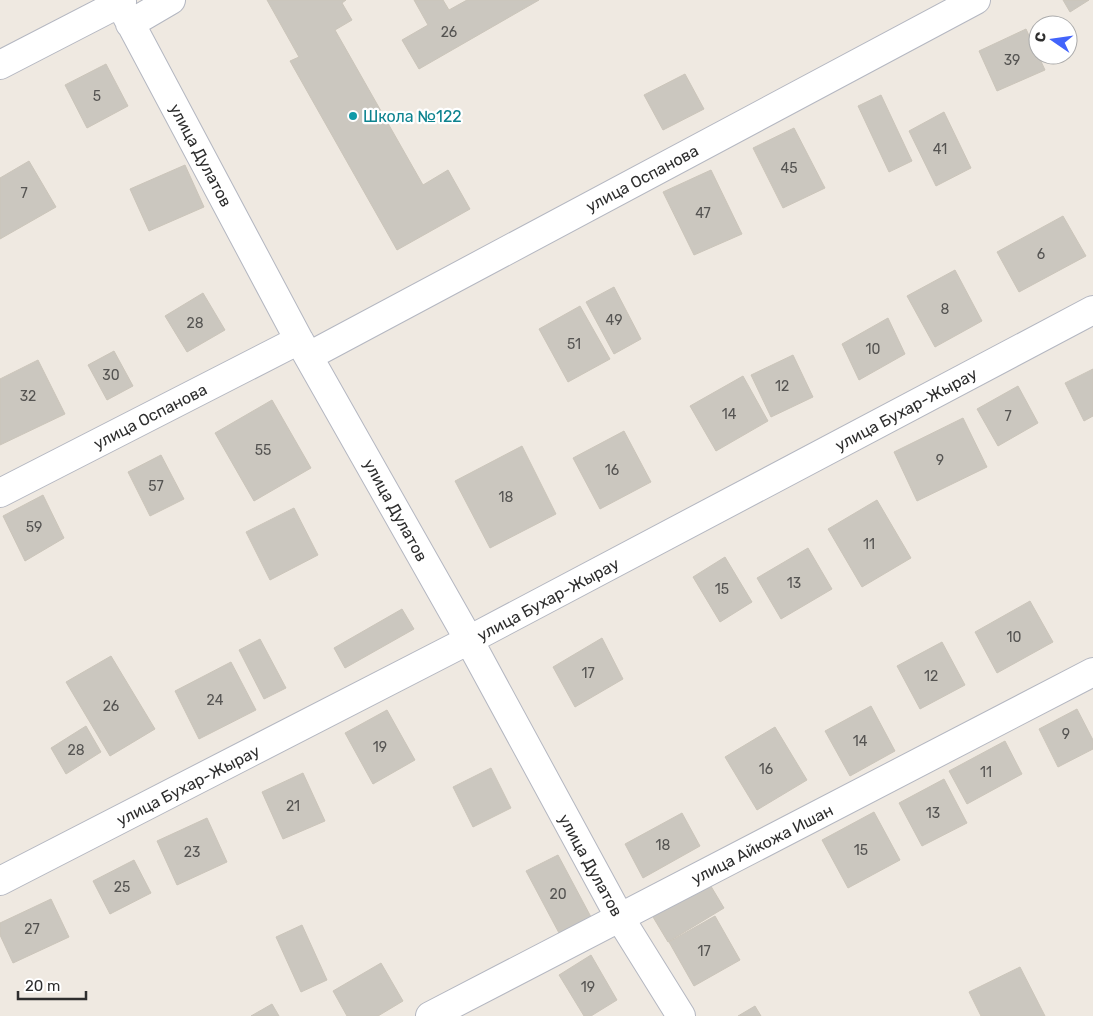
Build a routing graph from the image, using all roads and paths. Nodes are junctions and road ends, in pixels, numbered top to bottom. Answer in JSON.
{"nodes":[{"id":1,"x":171,"y":0,"type":"edge"},
{"id":2,"x":976,"y":0,"type":"edge"},
{"id":3,"x":122,"y":7,"type":"edge"},
{"id":4,"x":0,"y":65,"type":"edge"},
{"id":5,"x":1093,"y":310,"type":"edge"},
{"id":6,"x":304,"y":348,"type":"junction"},
{"id":7,"x":0,"y":493,"type":"edge"},
{"id":8,"x":469,"y":640,"type":"junction"},
{"id":9,"x":1093,"y":672,"type":"edge"},
{"id":10,"x":0,"y":881,"type":"edge"},
{"id":11,"x":620,"y":918,"type":"junction"},
{"id":12,"x":430,"y":1016,"type":"edge"},
{"id":13,"x":681,"y":1016,"type":"edge"}],
"edges":[{"from":1,"to":3,"type":"street"},
{"from":2,"to":6,"type":"street","name":"улица Оспанова"},
{"from":3,"to":4,"type":"street"},
{"from":3,"to":6,"type":"street","name":"улица Дулатов"},
{"from":5,"to":8,"type":"street","name":"улица Бухар-Жырау"},
{"from":6,"to":7,"type":"street","name":"улица Оспанова"},
{"from":6,"to":8,"type":"street","name":"улица Дулатов"},
{"from":8,"to":10,"type":"street","name":"улица Бухар-Жырау"},
{"from":8,"to":11,"type":"street","name":"улица Дулатов"},
{"from":9,"to":11,"type":"street","name":"улица Айкожа Ишан"},
{"from":11,"to":12,"type":"street","name":"улица Айкожа Ишан"},
{"from":11,"to":13,"type":"street","name":"улица Дулатов"}]}
